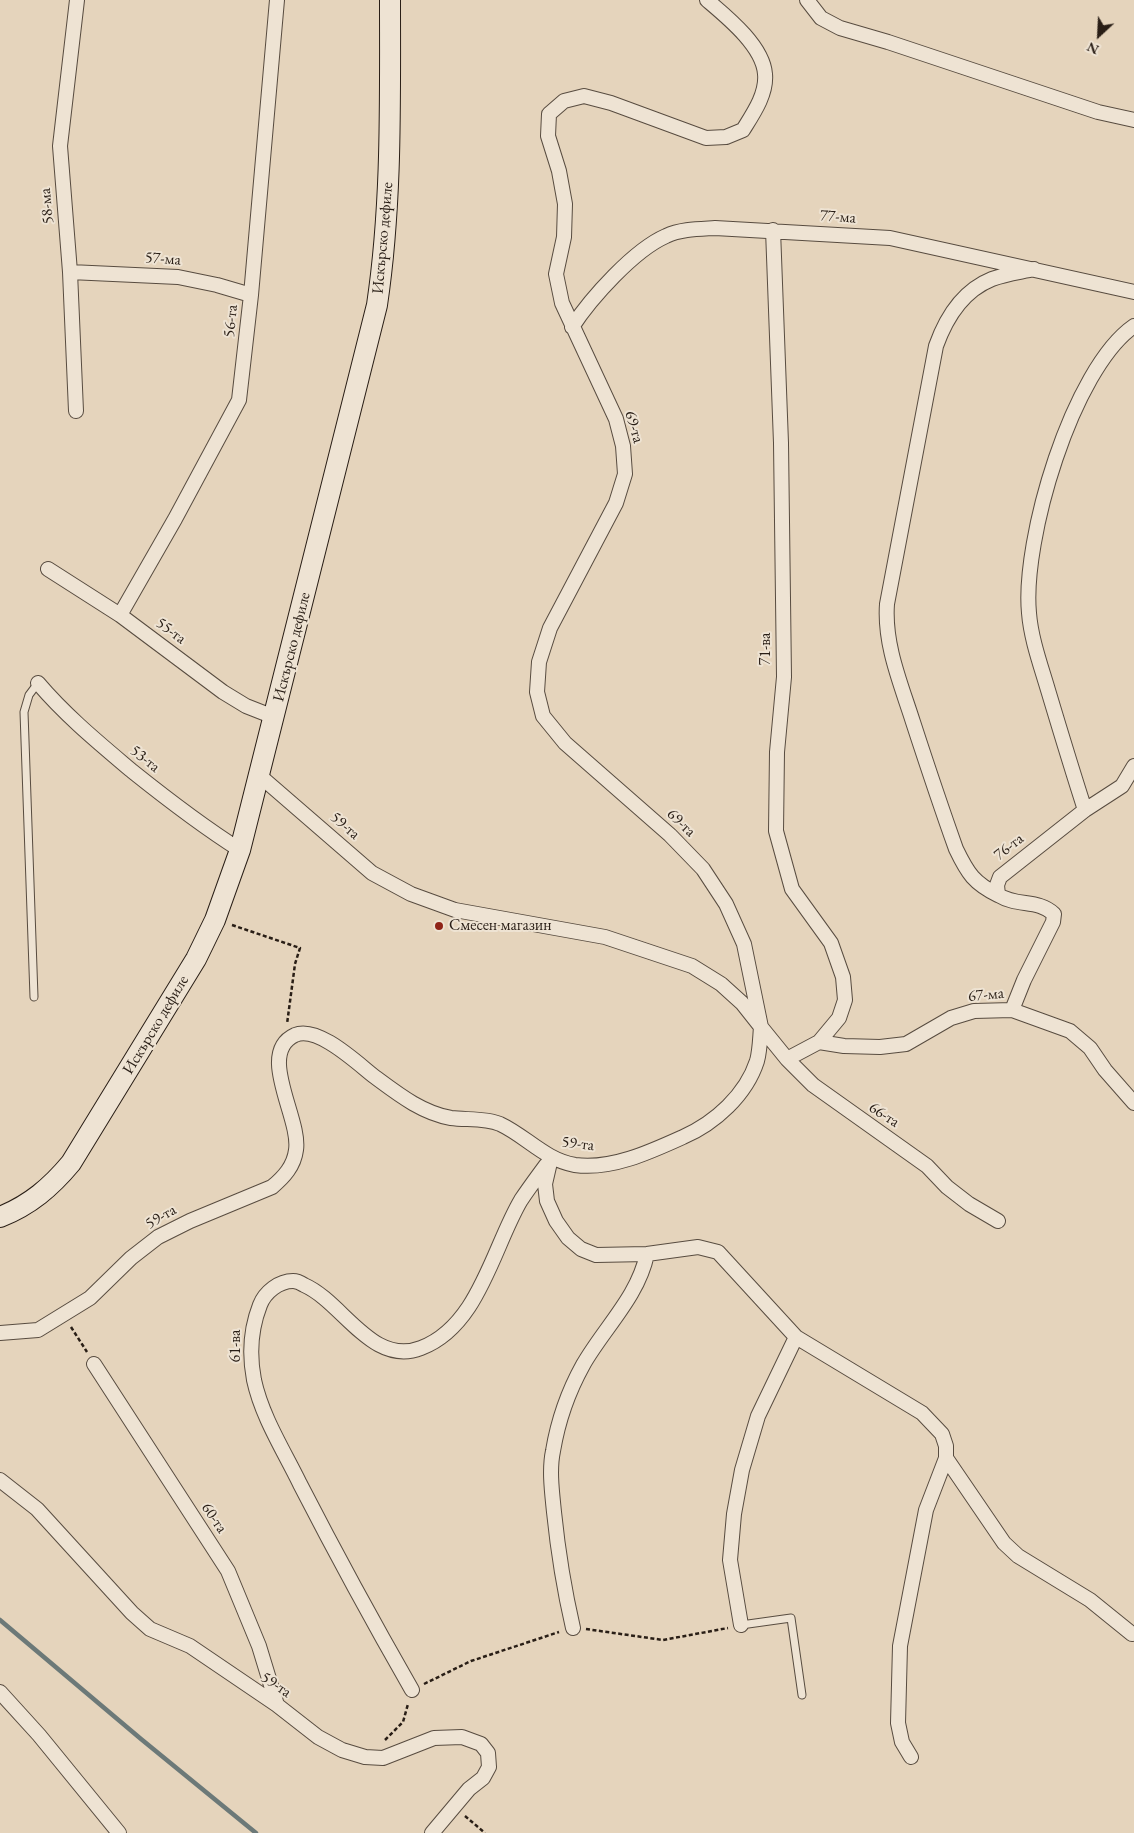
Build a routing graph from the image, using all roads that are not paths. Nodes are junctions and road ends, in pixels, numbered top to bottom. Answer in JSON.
{"nodes":[{"id":1,"x":77,"y":0,"type":"edge"},
{"id":2,"x":277,"y":0,"type":"edge"},
{"id":3,"x":390,"y":0,"type":"edge"},
{"id":4,"x":707,"y":0,"type":"edge"},
{"id":5,"x":807,"y":0,"type":"edge"},
{"id":6,"x":1134,"y":120,"type":"edge"},
{"id":7,"x":773,"y":230,"type":"junction"},
{"id":8,"x":1034,"y":269,"type":"junction"},
{"id":9,"x":70,"y":272,"type":"junction"},
{"id":10,"x":1134,"y":292,"type":"edge"},
{"id":11,"x":251,"y":295,"type":"junction"},
{"id":12,"x":1134,"y":326,"type":"edge"},
{"id":13,"x":572,"y":327,"type":"junction"},
{"id":14,"x":76,"y":411,"type":"dead end"},
{"id":15,"x":48,"y":569,"type":"dead end"},
{"id":16,"x":120,"y":614,"type":"junction"},
{"id":17,"x":38,"y":683,"type":"joint"},
{"id":18,"x":274,"y":717,"type":"junction"},
{"id":19,"x":1134,"y":766,"type":"edge"},
{"id":20,"x":260,"y":776,"type":"junction"},
{"id":21,"x":1085,"y":810,"type":"junction"},
{"id":22,"x":240,"y":850,"type":"junction"},
{"id":23,"x":998,"y":895,"type":"junction"},
{"id":24,"x":34,"y":997,"type":"dead end"},
{"id":25,"x":1012,"y":1010,"type":"junction"},
{"id":26,"x":761,"y":1027,"type":"junction"},
{"id":27,"x":819,"y":1042,"type":"junction"},
{"id":28,"x":787,"y":1059,"type":"junction"},
{"id":29,"x":1134,"y":1103,"type":"edge"},
{"id":30,"x":551,"y":1158,"type":"junction"},
{"id":31,"x":0,"y":1217,"type":"edge"},
{"id":32,"x":998,"y":1221,"type":"dead end"},
{"id":33,"x":647,"y":1254,"type":"junction"},
{"id":34,"x":0,"y":1333,"type":"edge"},
{"id":35,"x":796,"y":1337,"type":"junction"},
{"id":36,"x":94,"y":1364,"type":"road end"},
{"id":37,"x":946,"y":1458,"type":"junction"},
{"id":38,"x":0,"y":1480,"type":"edge"},
{"id":39,"x":741,"y":1625,"type":"joint"},
{"id":40,"x":573,"y":1628,"type":"road end"},
{"id":41,"x":1132,"y":1634,"type":"dead end"},
{"id":42,"x":412,"y":1690,"type":"road end"},
{"id":43,"x":0,"y":1692,"type":"edge"},
{"id":44,"x":802,"y":1695,"type":"dead end"},
{"id":45,"x":277,"y":1705,"type":"junction"},
{"id":46,"x":911,"y":1757,"type":"dead end"},
{"id":47,"x":118,"y":1833,"type":"edge"},
{"id":48,"x":432,"y":1833,"type":"edge"}],
"edges":[{"from":1,"to":9,"type":"street","name":"58-ма"},
{"from":2,"to":11,"type":"street","name":"56-та"},
{"from":3,"to":18,"type":"main road","name":"Искърско дефиле"},
{"from":4,"to":13,"type":"street","name":"69-та"},
{"from":5,"to":6,"type":"street"},
{"from":7,"to":8,"type":"street","name":"77-ма"},
{"from":7,"to":13,"type":"street","name":"77-ма"},
{"from":7,"to":27,"type":"street","name":"71-ва"},
{"from":8,"to":10,"type":"street","name":"77-ма"},
{"from":8,"to":23,"type":"street"},
{"from":9,"to":11,"type":"street","name":"57-ма"},
{"from":9,"to":14,"type":"street","name":"58-ма"},
{"from":11,"to":16,"type":"street","name":"56-та"},
{"from":12,"to":21,"type":"street"},
{"from":13,"to":26,"type":"street","name":"69-та"},
{"from":15,"to":16,"type":"street","name":"55-та"},
{"from":16,"to":18,"type":"street","name":"55-та"},
{"from":17,"to":22,"type":"street","name":"53-та"},
{"from":17,"to":24,"type":"lane"},
{"from":18,"to":20,"type":"main road","name":"Искърско дефиле"},
{"from":19,"to":21,"type":"street","name":"76-та"},
{"from":20,"to":22,"type":"main road","name":"Искърско дефиле"},
{"from":20,"to":26,"type":"street","name":"59-та"},
{"from":21,"to":23,"type":"street","name":"76-та"},
{"from":22,"to":31,"type":"main road","name":"Искърско дефиле"},
{"from":23,"to":25,"type":"street"},
{"from":25,"to":27,"type":"street","name":"67-ма"},
{"from":25,"to":29,"type":"street","name":"67-ма"},
{"from":26,"to":28,"type":"street","name":"66-та"},
{"from":26,"to":30,"type":"street","name":"59-та"},
{"from":27,"to":28,"type":"street"},
{"from":28,"to":32,"type":"street","name":"66-та"},
{"from":30,"to":33,"type":"street"},
{"from":30,"to":34,"type":"street","name":"59-та"},
{"from":30,"to":42,"type":"street","name":"61-ва"},
{"from":33,"to":35,"type":"street"},
{"from":33,"to":40,"type":"street"},
{"from":35,"to":37,"type":"street"},
{"from":35,"to":39,"type":"street"},
{"from":36,"to":45,"type":"street","name":"60-та"},
{"from":37,"to":41,"type":"street"},
{"from":37,"to":46,"type":"street"},
{"from":38,"to":45,"type":"street","name":"59-та"},
{"from":39,"to":44,"type":"lane"},
{"from":43,"to":47,"type":"street"},
{"from":45,"to":48,"type":"street","name":"59-та"}]}
